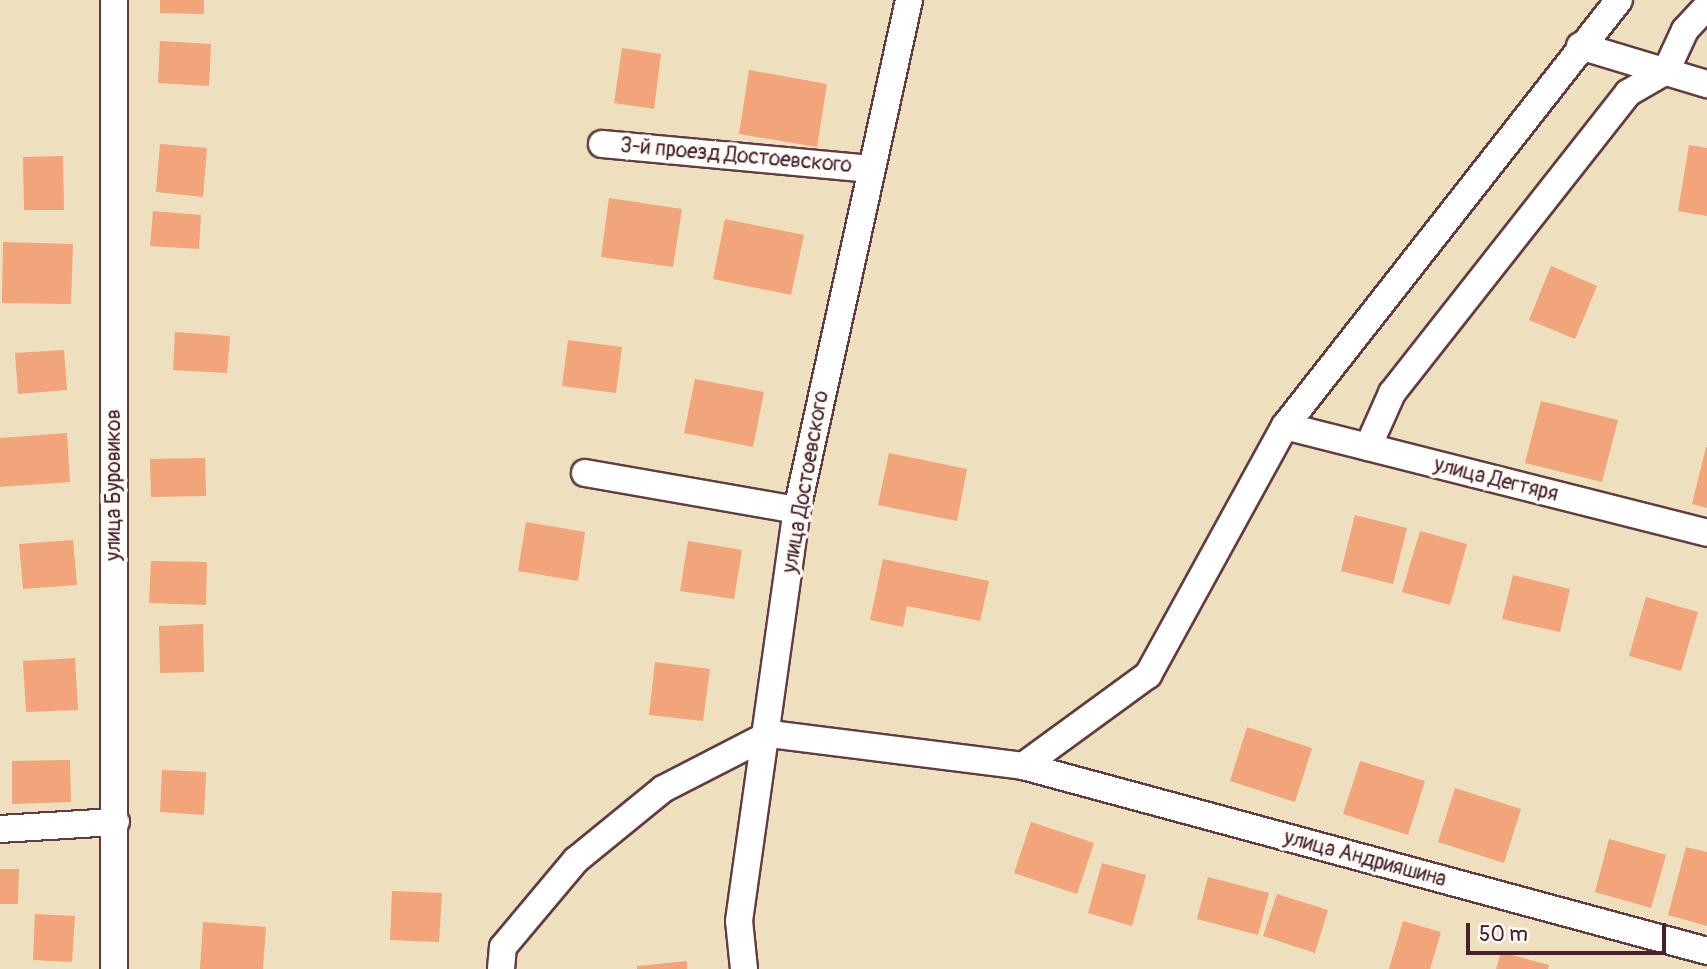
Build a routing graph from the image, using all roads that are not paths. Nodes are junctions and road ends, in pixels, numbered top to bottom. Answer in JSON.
{"nodes":[{"id":1,"x":114,"y":0,"type":"edge"},
{"id":2,"x":909,"y":0,"type":"edge"},
{"id":3,"x":1619,"y":0,"type":"edge"},
{"id":4,"x":1707,"y":6,"type":"edge"},
{"id":5,"x":1580,"y":46,"type":"junction"},
{"id":6,"x":1665,"y":71,"type":"junction"},
{"id":7,"x":1707,"y":84,"type":"edge"},
{"id":8,"x":602,"y":144,"type":"dead end"},
{"id":9,"x":869,"y":169,"type":"junction"},
{"id":10,"x":1285,"y":426,"type":"junction"},
{"id":11,"x":1368,"y":447,"type":"junction"},
{"id":12,"x":585,"y":473,"type":"dead end"},
{"id":13,"x":797,"y":510,"type":"junction"},
{"id":14,"x":1707,"y":533,"type":"edge"},
{"id":15,"x":770,"y":734,"type":"junction"},
{"id":16,"x":1023,"y":766,"type":"junction"},
{"id":17,"x":116,"y":821,"type":"junction"},
{"id":18,"x":0,"y":829,"type":"edge"},
{"id":19,"x":1707,"y":951,"type":"edge"},
{"id":20,"x":114,"y":969,"type":"edge"},
{"id":21,"x":501,"y":969,"type":"edge"},
{"id":22,"x":744,"y":969,"type":"edge"}],
"edges":[{"from":1,"to":17,"type":"street","name":"улица Буровиков"},
{"from":2,"to":9,"type":"street","name":"улица Достоевского"},
{"from":3,"to":5,"type":"street"},
{"from":4,"to":6,"type":"street"},
{"from":5,"to":6,"type":"street"},
{"from":5,"to":10,"type":"street"},
{"from":6,"to":7,"type":"street"},
{"from":6,"to":11,"type":"street"},
{"from":8,"to":9,"type":"street","name":"3-й проезд Достоевского"},
{"from":9,"to":13,"type":"street","name":"улица Достоевского"},
{"from":10,"to":11,"type":"street","name":"улица Дегтяря"},
{"from":10,"to":16,"type":"street"},
{"from":11,"to":14,"type":"street","name":"улица Дегтяря"},
{"from":12,"to":13,"type":"street"},
{"from":13,"to":15,"type":"street","name":"улица Достоевского"},
{"from":15,"to":16,"type":"street","name":"улица Андрияшина"},
{"from":15,"to":21,"type":"street"},
{"from":15,"to":22,"type":"street","name":"улица Достоевского"},
{"from":16,"to":19,"type":"street","name":"улица Андрияшина"},
{"from":17,"to":18,"type":"street"},
{"from":17,"to":20,"type":"street","name":"улица Буровиков"}]}
